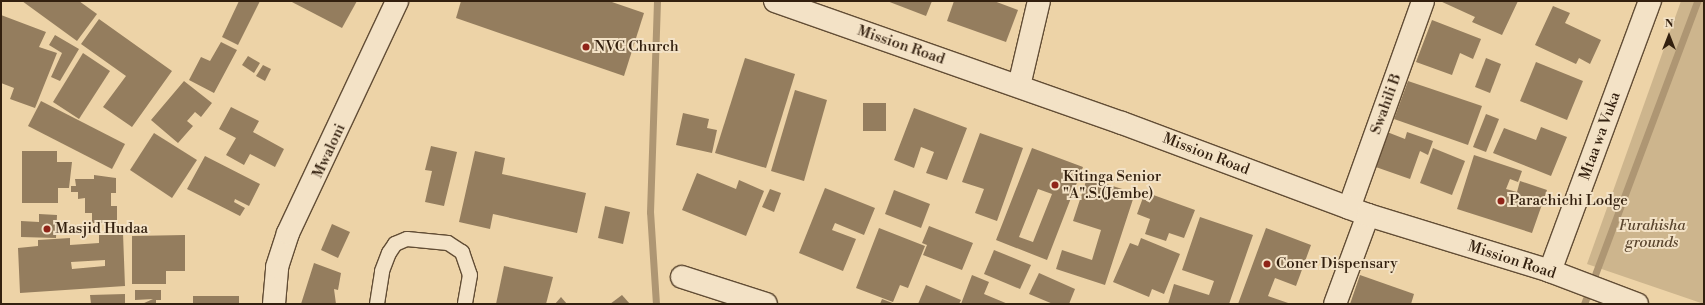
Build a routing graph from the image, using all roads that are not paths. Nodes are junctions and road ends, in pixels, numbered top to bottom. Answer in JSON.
{"nodes":[{"id":1,"x":397,"y":1,"type":"edge"},
{"id":2,"x":775,"y":1,"type":"edge"},
{"id":3,"x":1039,"y":1,"type":"edge"},
{"id":4,"x":1423,"y":1,"type":"edge"},
{"id":5,"x":1650,"y":1,"type":"edge"},
{"id":6,"x":808,"y":7,"type":"edge"},
{"id":7,"x":1019,"y":86,"type":"junction"},
{"id":8,"x":1359,"y":211,"type":"junction"},
{"id":9,"x":1550,"y":271,"type":"junction"},
{"id":10,"x":682,"y":277,"type":"dead end"},
{"id":11,"x":1628,"y":301,"type":"edge"},
{"id":12,"x":274,"y":304,"type":"edge"},
{"id":13,"x":377,"y":304,"type":"edge"},
{"id":14,"x":465,"y":304,"type":"edge"},
{"id":15,"x":766,"y":304,"type":"edge"},
{"id":16,"x":1335,"y":304,"type":"edge"}],
"edges":[{"from":1,"to":12,"type":"street","name":"Mwaloni"},
{"from":2,"to":6,"type":"street","name":"Mission Road"},
{"from":3,"to":7,"type":"street"},
{"from":4,"to":8,"type":"street","name":"Swahili B"},
{"from":5,"to":9,"type":"street","name":"Mtaa wa Vuka"},
{"from":6,"to":7,"type":"street","name":"Mission Road"},
{"from":7,"to":8,"type":"street","name":"Mission Road"},
{"from":8,"to":9,"type":"street","name":"Mission Road"},
{"from":8,"to":16,"type":"street"},
{"from":9,"to":11,"type":"street","name":"Mission Road"},
{"from":10,"to":15,"type":"street"},
{"from":13,"to":14,"type":"lane"}]}
